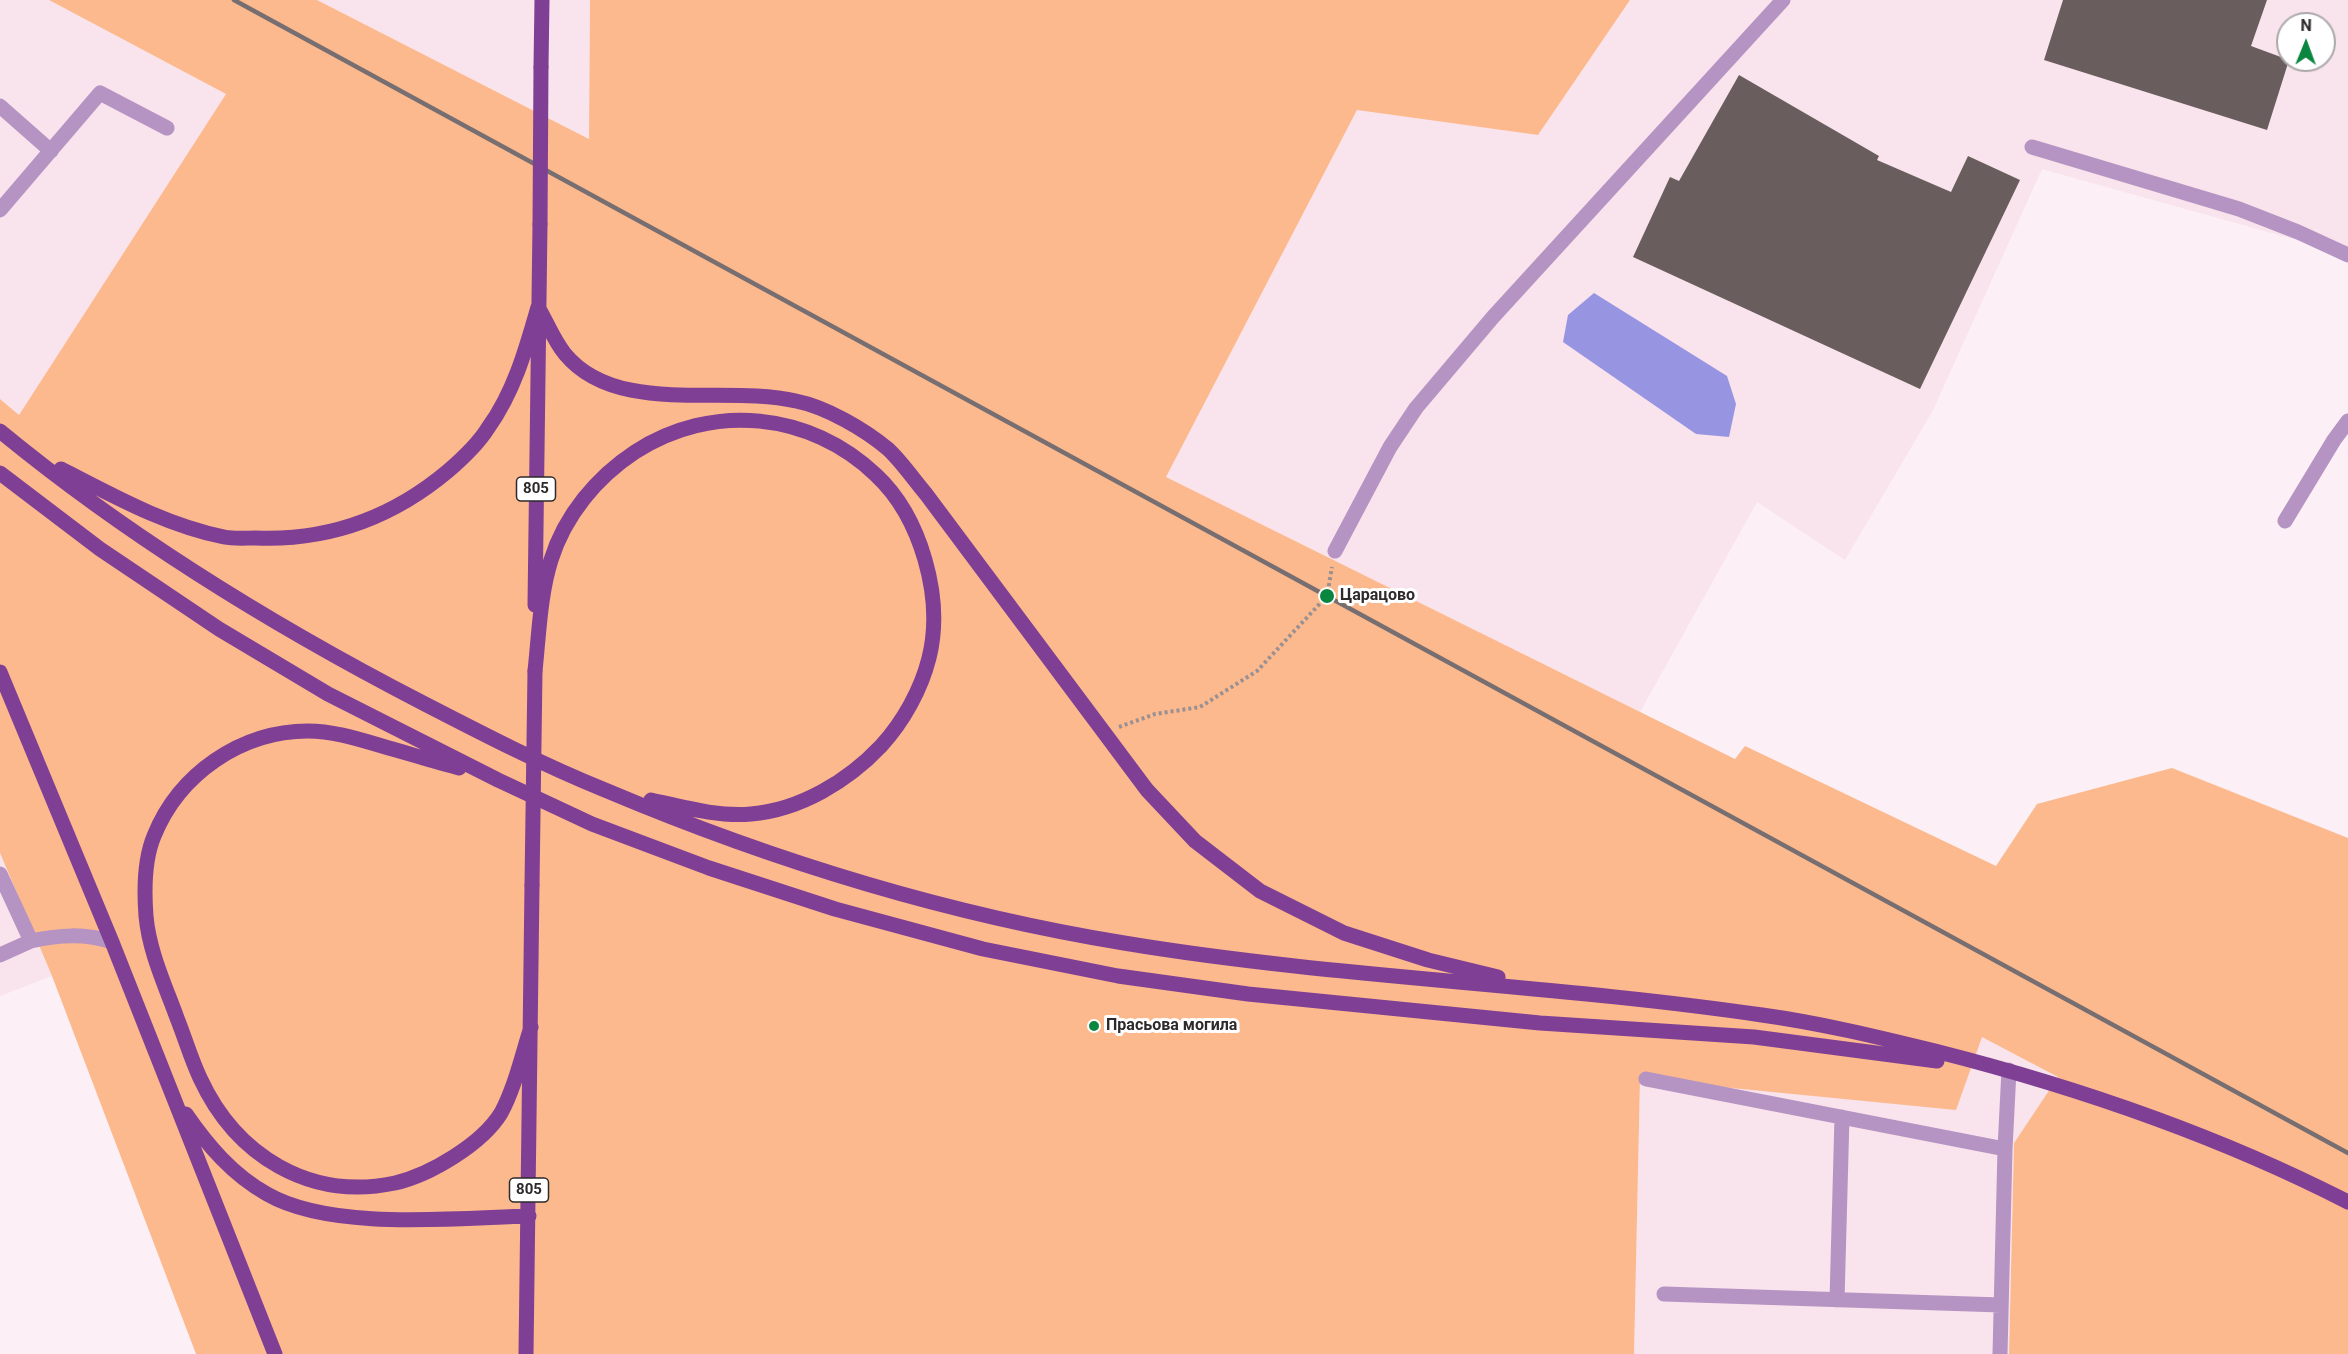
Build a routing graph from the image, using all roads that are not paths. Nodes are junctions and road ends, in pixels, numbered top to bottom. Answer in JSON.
{"nodes":[{"id":1,"x":542,"y":0,"type":"edge"},
{"id":2,"x":1782,"y":0,"type":"edge"},
{"id":3,"x":0,"y":106,"type":"edge"},
{"id":4,"x":167,"y":128,"type":"dead end"},
{"id":5,"x":2032,"y":147,"type":"dead end"},
{"id":6,"x":51,"y":151,"type":"junction"},
{"id":7,"x":0,"y":210,"type":"edge"},
{"id":8,"x":2348,"y":255,"type":"edge"},
{"id":9,"x":538,"y":307,"type":"junction"},
{"id":10,"x":2348,"y":421,"type":"edge"},
{"id":11,"x":0,"y":431,"type":"edge"},
{"id":12,"x":20,"y":448,"type":"junction"},
{"id":13,"x":0,"y":473,"type":"edge"},
{"id":14,"x":2285,"y":521,"type":"dead end"},
{"id":15,"x":1335,"y":551,"type":"road end"},
{"id":16,"x":535,"y":671,"type":"junction"},
{"id":17,"x":0,"y":672,"type":"edge"},
{"id":18,"x":498,"y":780,"type":"junction"},
{"id":19,"x":602,"y":789,"type":"junction"},
{"id":20,"x":0,"y":874,"type":"edge"},
{"id":21,"x":31,"y":941,"type":"junction"},
{"id":22,"x":112,"y":942,"type":"junction"},
{"id":23,"x":0,"y":955,"type":"edge"},
{"id":24,"x":1542,"y":989,"type":"junction"},
{"id":25,"x":531,"y":1027,"type":"junction"},
{"id":26,"x":2009,"y":1070,"type":"junction"},
{"id":27,"x":1646,"y":1079,"type":"dead end"},
{"id":28,"x":170,"y":1092,"type":"junction"},
{"id":29,"x":1842,"y":1117,"type":"junction"},
{"id":30,"x":2005,"y":1149,"type":"junction"},
{"id":31,"x":2348,"y":1202,"type":"edge"},
{"id":32,"x":529,"y":1216,"type":"junction"},
{"id":33,"x":1664,"y":1294,"type":"dead end"},
{"id":34,"x":1837,"y":1300,"type":"junction"},
{"id":35,"x":2001,"y":1305,"type":"junction"},
{"id":36,"x":275,"y":1354,"type":"edge"},
{"id":37,"x":526,"y":1354,"type":"edge"},
{"id":38,"x":2000,"y":1354,"type":"edge"}],
"edges":[{"from":1,"to":9,"type":"main road","number":"805","bridge":true},
{"from":2,"to":15,"type":"street"},
{"from":3,"to":6,"type":"street"},
{"from":4,"to":6,"type":"street"},
{"from":5,"to":8,"type":"street"},
{"from":6,"to":7,"type":"street"},
{"from":9,"to":12,"type":"main road"},
{"from":9,"to":16,"type":"main road","number":"805"},
{"from":9,"to":24,"type":"main road"},
{"from":10,"to":14,"type":"street"},
{"from":11,"to":12,"type":"main road"},
{"from":12,"to":19,"type":"main road"},
{"from":13,"to":18,"type":"main road"},
{"from":16,"to":19,"type":"main road"},
{"from":16,"to":25,"type":"main road","number":"805","bridge":true},
{"from":17,"to":22,"type":"main road"},
{"from":18,"to":25,"type":"main road"},
{"from":18,"to":26,"type":"main road"},
{"from":19,"to":24,"type":"main road"},
{"from":20,"to":21,"type":"street"},
{"from":21,"to":22,"type":"street"},
{"from":21,"to":23,"type":"street"},
{"from":22,"to":28,"type":"main road"},
{"from":24,"to":26,"type":"main road"},
{"from":25,"to":32,"type":"main road","number":"805"},
{"from":26,"to":30,"type":"street"},
{"from":26,"to":31,"type":"main road"},
{"from":27,"to":29,"type":"street"},
{"from":28,"to":32,"type":"main road"},
{"from":28,"to":36,"type":"main road"},
{"from":29,"to":30,"type":"street"},
{"from":29,"to":34,"type":"street"},
{"from":30,"to":35,"type":"street"},
{"from":32,"to":37,"type":"main road","number":"805"},
{"from":33,"to":34,"type":"street"},
{"from":34,"to":35,"type":"street"},
{"from":35,"to":38,"type":"street"}]}
